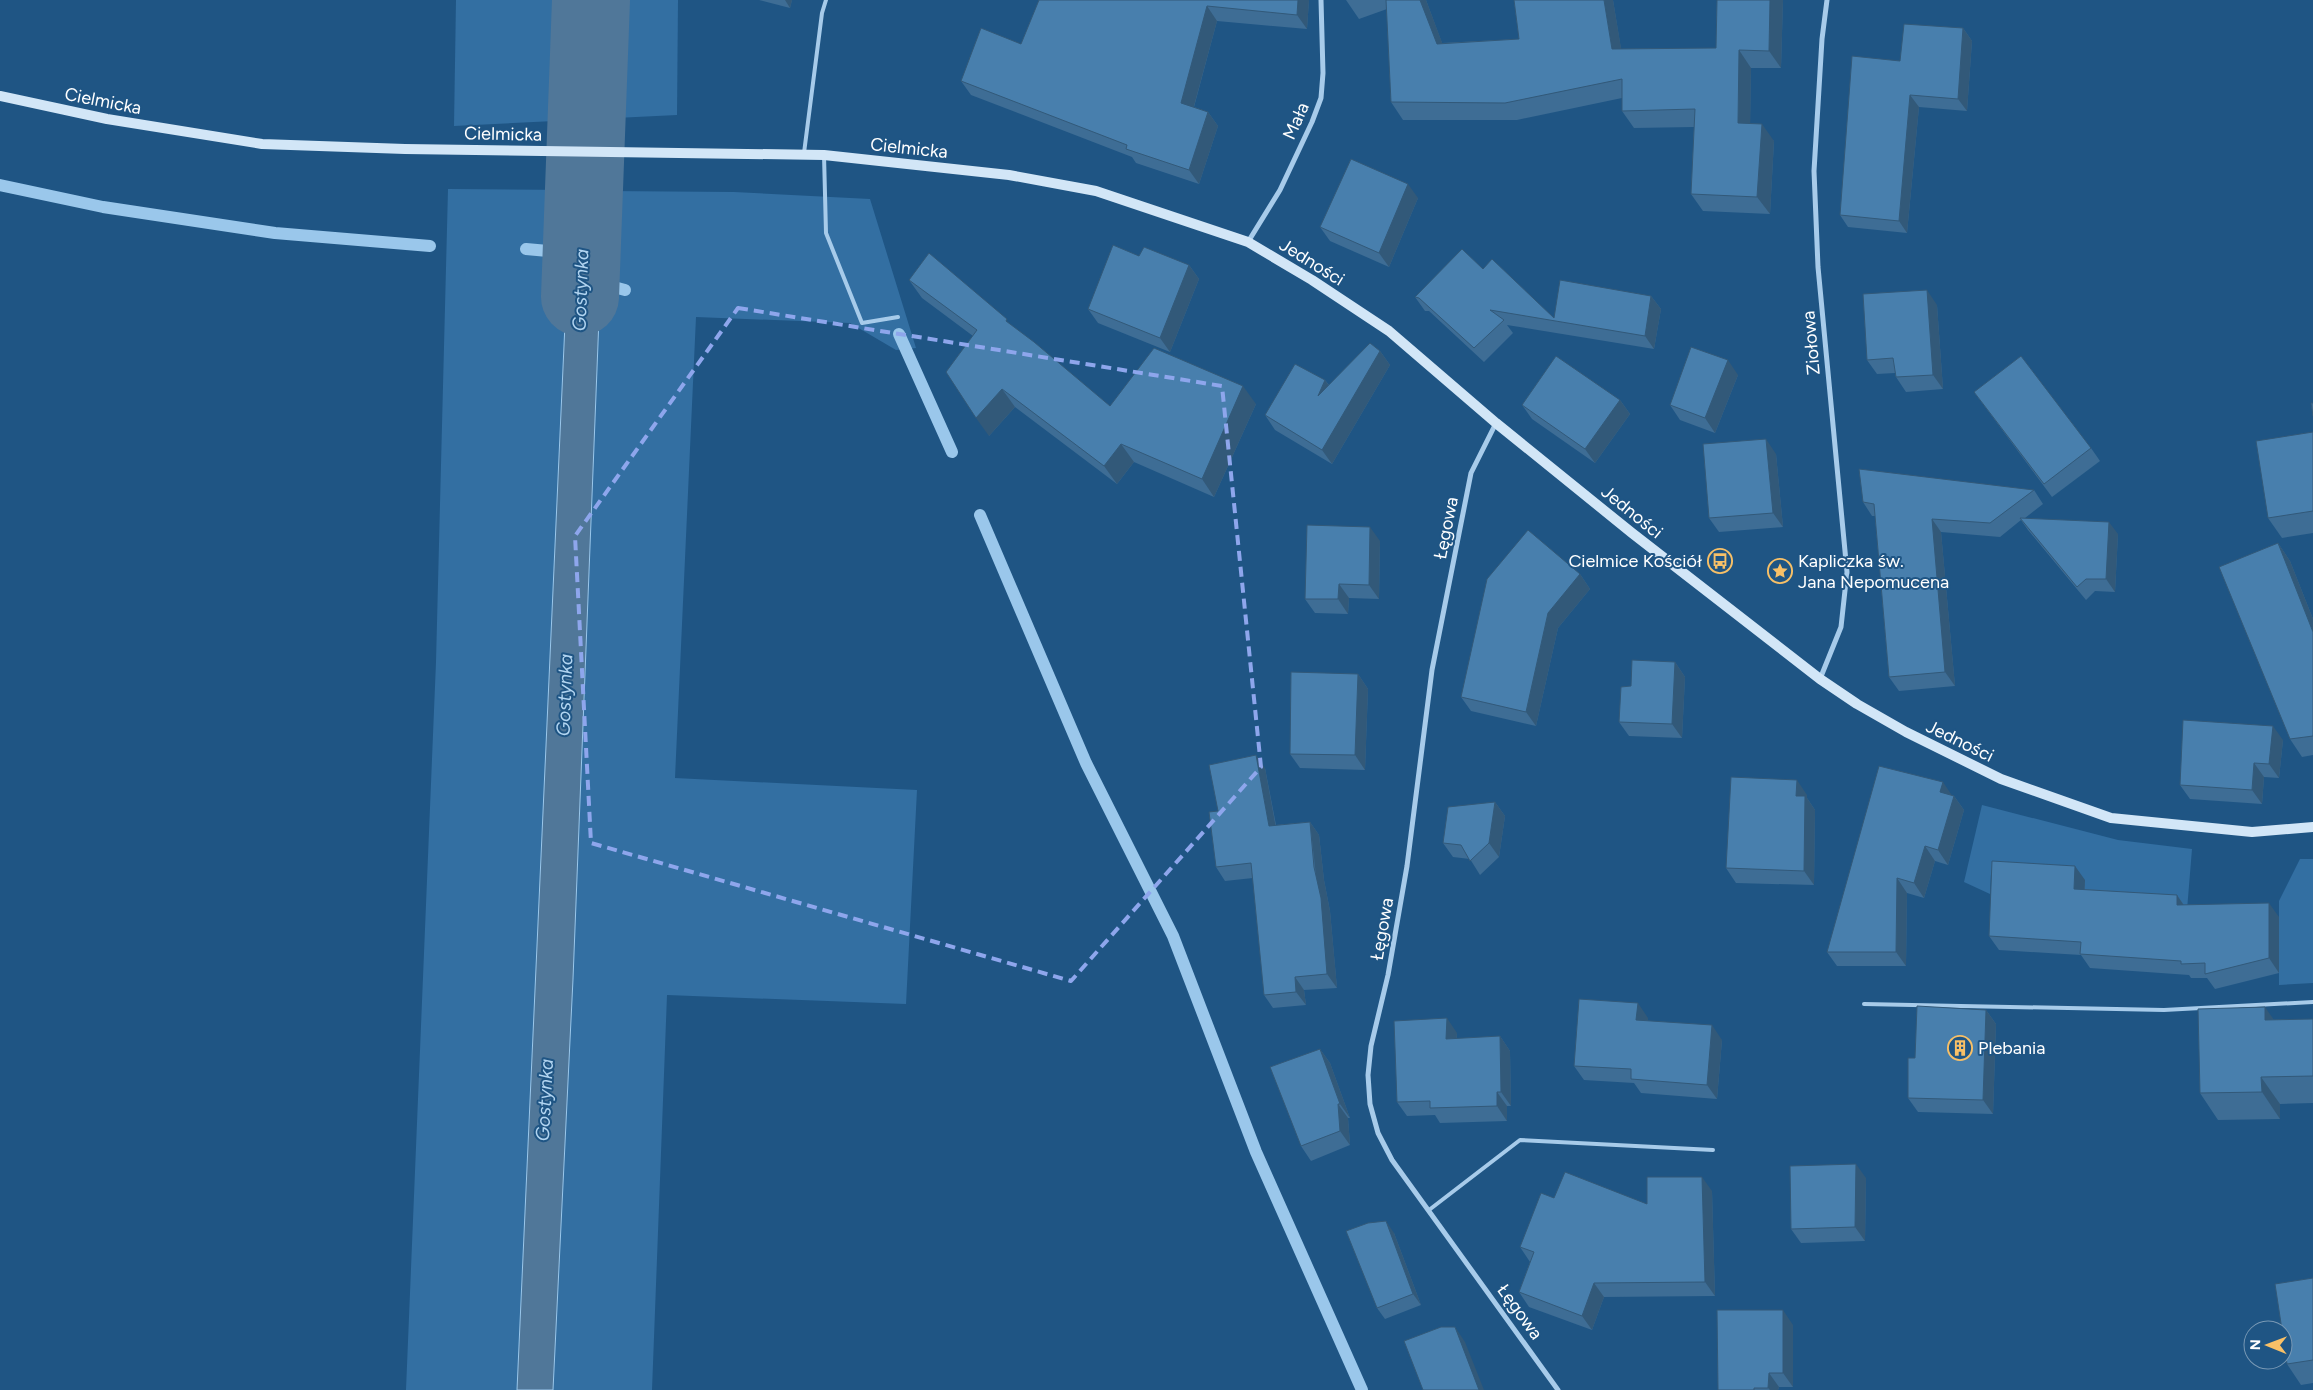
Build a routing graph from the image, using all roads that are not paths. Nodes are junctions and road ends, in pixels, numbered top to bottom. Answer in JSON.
{"nodes":[{"id":1,"x":826,"y":0,"type":"edge"},
{"id":2,"x":1321,"y":0,"type":"edge"},
{"id":3,"x":1827,"y":0,"type":"edge"},
{"id":4,"x":0,"y":96,"type":"edge"},
{"id":5,"x":804,"y":155,"type":"junction"},
{"id":6,"x":824,"y":155,"type":"junction"},
{"id":7,"x":1009,"y":175,"type":"joint"},
{"id":8,"x":1248,"y":242,"type":"junction"},
{"id":9,"x":898,"y":317,"type":"dead end"},
{"id":10,"x":1496,"y":423,"type":"junction"},
{"id":11,"x":1820,"y":679,"type":"junction"},
{"id":12,"x":2313,"y":827,"type":"edge"},
{"id":13,"x":2313,"y":1002,"type":"edge"},
{"id":14,"x":1864,"y":1004,"type":"dead end"},
{"id":15,"x":1713,"y":1150,"type":"dead end"},
{"id":16,"x":1429,"y":1210,"type":"junction"},
{"id":17,"x":1558,"y":1390,"type":"edge"}],
"edges":[{"from":1,"to":5,"type":"lane"},
{"from":2,"to":8,"type":"street","name":"Mała"},
{"from":3,"to":11,"type":"street","name":"Ziołowa"},
{"from":4,"to":5,"type":"street","name":"Cielmicka"},
{"from":5,"to":6,"type":"street","name":"Cielmicka"},
{"from":6,"to":7,"type":"street","name":"Cielmicka"},
{"from":6,"to":9,"type":"lane"},
{"from":7,"to":8,"type":"street","name":"Jedności"},
{"from":8,"to":10,"type":"street","name":"Jedności"},
{"from":10,"to":11,"type":"street","name":"Jedności"},
{"from":10,"to":16,"type":"street","name":"Łęgowa"},
{"from":11,"to":12,"type":"street","name":"Jedności"},
{"from":13,"to":14,"type":"lane"},
{"from":15,"to":16,"type":"lane"},
{"from":16,"to":17,"type":"street","name":"Łęgowa"}]}
